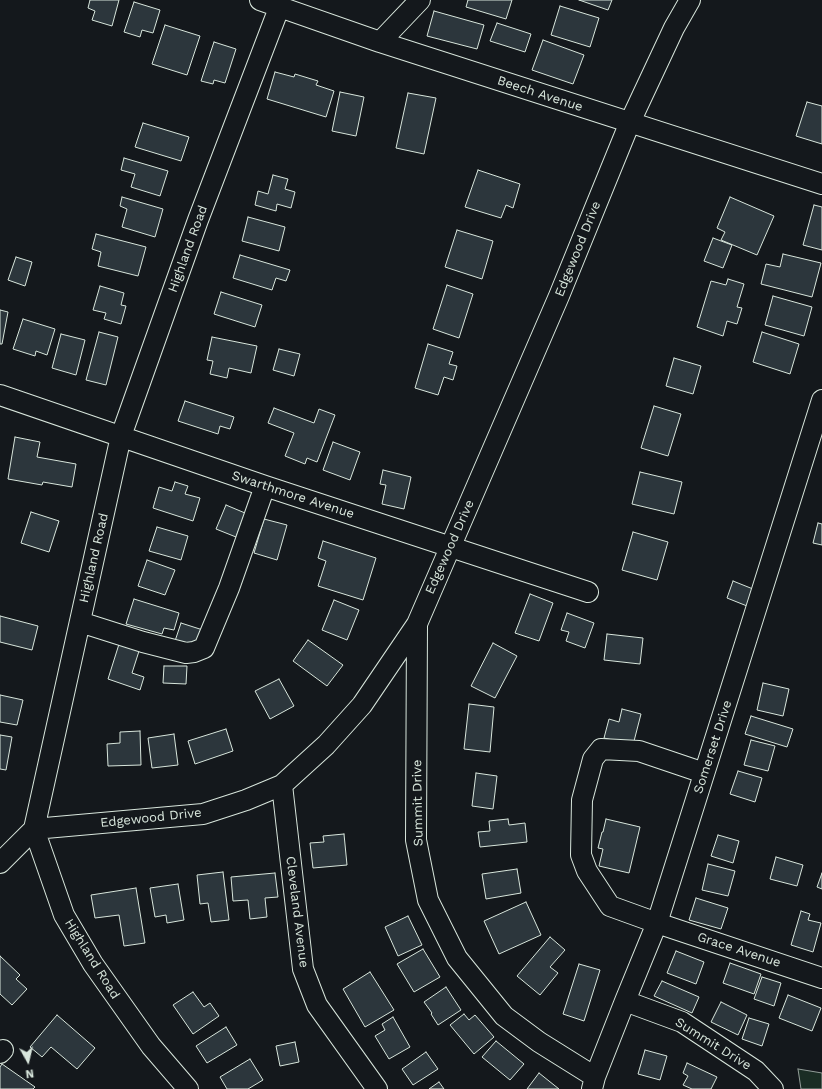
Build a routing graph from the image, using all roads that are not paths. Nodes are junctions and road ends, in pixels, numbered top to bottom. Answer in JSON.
{"nodes":[{"id":1,"x":260,"y":0,"type":"edge"},
{"id":2,"x":420,"y":0,"type":"edge"},
{"id":3,"x":690,"y":0,"type":"edge"},
{"id":4,"x":279,"y":8,"type":"junction"},
{"id":5,"x":380,"y":42,"type":"junction"},
{"id":6,"x":630,"y":122,"type":"junction"},
{"id":7,"x":822,"y":184,"type":"edge"},
{"id":8,"x":0,"y":394,"type":"edge"},
{"id":9,"x":822,"y":400,"type":"edge"},
{"id":10,"x":121,"y":436,"type":"junction"},
{"id":11,"x":265,"y":486,"type":"junction"},
{"id":12,"x":450,"y":547,"type":"junction"},
{"id":13,"x":588,"y":592,"type":"dead end"},
{"id":14,"x":80,"y":622,"type":"junction"},
{"id":15,"x":417,"y":624,"type":"junction"},
{"id":16,"x":704,"y":773,"type":"junction"},
{"id":17,"x":282,"y":785,"type":"junction"},
{"id":18,"x":34,"y":829,"type":"junction"},
{"id":19,"x":0,"y":863,"type":"edge"},
{"id":20,"x":657,"y":923,"type":"junction"},
{"id":21,"x":822,"y":978,"type":"edge"},
{"id":22,"x":625,"y":1001,"type":"junction"},
{"id":23,"x":754,"y":1080,"type":"edge"},
{"id":24,"x":593,"y":1083,"type":"edge"},
{"id":25,"x":188,"y":1089,"type":"edge"},
{"id":26,"x":378,"y":1089,"type":"edge"},
{"id":27,"x":773,"y":1089,"type":"edge"}],
"edges":[{"from":1,"to":4,"type":"street","name":"Beech Avenue"},
{"from":2,"to":5,"type":"street"},
{"from":3,"to":6,"type":"street","name":"Edgewood Drive"},
{"from":4,"to":5,"type":"street","name":"Beech Avenue"},
{"from":4,"to":10,"type":"street","name":"Highland Road"},
{"from":5,"to":6,"type":"street","name":"Beech Avenue"},
{"from":6,"to":7,"type":"street","name":"Beech Avenue"},
{"from":6,"to":12,"type":"street","name":"Edgewood Drive"},
{"from":8,"to":10,"type":"street","name":"Swarthmore Avenue"},
{"from":9,"to":16,"type":"street","name":"Somerset Drive"},
{"from":10,"to":11,"type":"street","name":"Swarthmore Avenue"},
{"from":10,"to":14,"type":"street","name":"Highland Road"},
{"from":11,"to":12,"type":"street","name":"Swarthmore Avenue"},
{"from":11,"to":14,"type":"street"},
{"from":12,"to":13,"type":"street","name":"Swarthmore Avenue"},
{"from":12,"to":15,"type":"street","name":"Edgewood Drive"},
{"from":14,"to":18,"type":"street","name":"Highland Road"},
{"from":15,"to":17,"type":"street","name":"Edgewood Drive"},
{"from":15,"to":24,"type":"street","name":"Summit Drive"},
{"from":16,"to":20,"type":"street","name":"Somerset Drive"},
{"from":16,"to":20,"type":"street","name":"Grace Avenue"},
{"from":17,"to":18,"type":"street","name":"Edgewood Drive"},
{"from":17,"to":26,"type":"street","name":"Cleveland Avenue"},
{"from":18,"to":19,"type":"street"},
{"from":18,"to":25,"type":"street","name":"Highland Road"},
{"from":20,"to":21,"type":"street","name":"Grace Avenue"},
{"from":20,"to":22,"type":"street","name":"Somerset Drive"},
{"from":22,"to":23,"type":"street","name":"Summit Drive"},
{"from":22,"to":24,"type":"street","name":"Somerset Drive"},
{"from":23,"to":27,"type":"street","name":"Summit Drive"}]}
